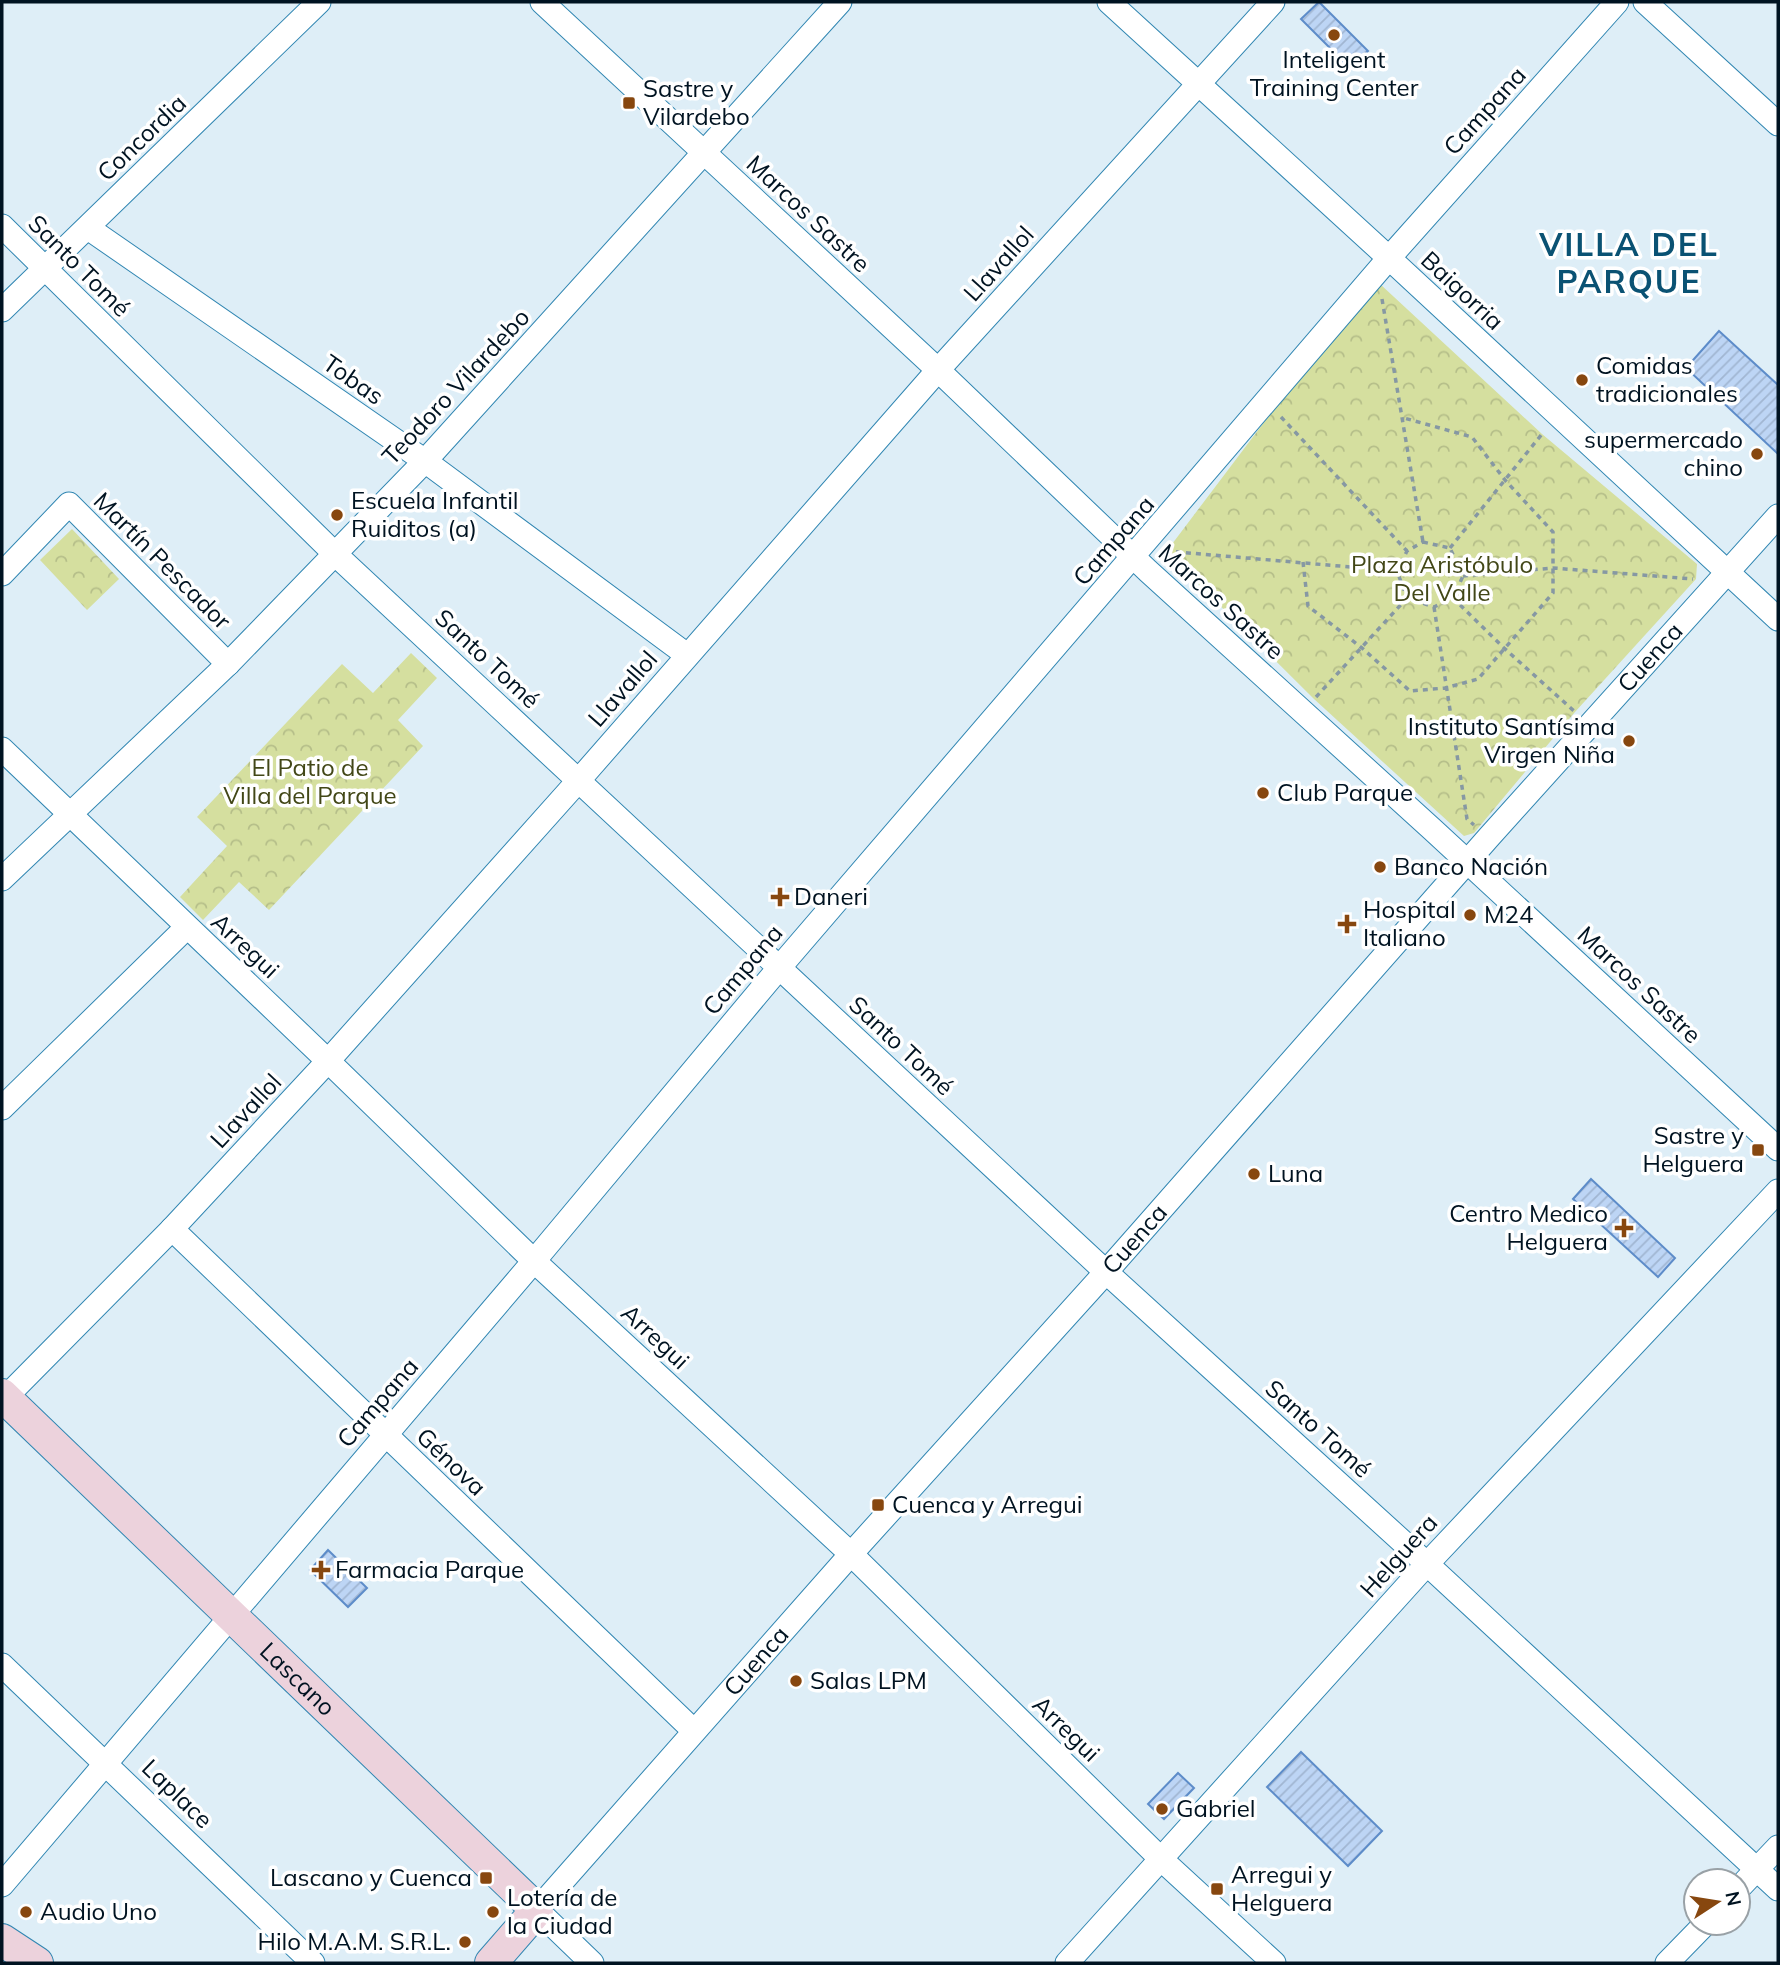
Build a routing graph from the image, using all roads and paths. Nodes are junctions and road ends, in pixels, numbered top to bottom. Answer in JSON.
{"nodes":[{"id":1,"x":318,"y":2,"type":"edge"},
{"id":2,"x":542,"y":2,"type":"edge"},
{"id":3,"x":840,"y":2,"type":"edge"},
{"id":4,"x":1109,"y":2,"type":"edge"},
{"id":5,"x":1273,"y":2,"type":"edge"},
{"id":6,"x":1617,"y":2,"type":"edge"},
{"id":7,"x":1644,"y":2,"type":"edge"},
{"id":8,"x":1198,"y":84,"type":"junction"},
{"id":9,"x":1778,"y":124,"type":"edge"},
{"id":10,"x":705,"y":154,"type":"junction"},
{"id":11,"x":2,"y":226,"type":"edge"},
{"id":12,"x":88,"y":228,"type":"junction"},
{"id":13,"x":1390,"y":258,"type":"junction"},
{"id":14,"x":44,"y":270,"type":"junction"},
{"id":15,"x":1382,"y":298,"type":"dead end"},
{"id":16,"x":2,"y":310,"type":"edge"},
{"id":17,"x":938,"y":370,"type":"junction"},
{"id":18,"x":1274,"y":409,"type":"dead end"},
{"id":19,"x":1404,"y":418,"type":"junction"},
{"id":20,"x":1542,"y":434,"type":"dead end"},
{"id":21,"x":425,"y":461,"type":"junction"},
{"id":22,"x":1505,"y":480,"type":"junction"},
{"id":23,"x":1778,"y":516,"type":"edge"},
{"id":24,"x":1151,"y":538,"type":"junction"},
{"id":25,"x":1423,"y":542,"type":"junction"},
{"id":26,"x":1450,"y":548,"type":"junction"},
{"id":27,"x":1406,"y":551,"type":"junction"},
{"id":28,"x":335,"y":554,"type":"junction"},
{"id":29,"x":1134,"y":558,"type":"junction"},
{"id":30,"x":1303,"y":562,"type":"junction"},
{"id":31,"x":1721,"y":565,"type":"junction"},
{"id":32,"x":1553,"y":568,"type":"junction"},
{"id":33,"x":1397,"y":572,"type":"junction"},
{"id":34,"x":2,"y":574,"type":"edge"},
{"id":35,"x":1463,"y":576,"type":"junction"},
{"id":36,"x":1407,"y":598,"type":"junction"},
{"id":37,"x":1453,"y":598,"type":"junction"},
{"id":38,"x":1434,"y":607,"type":"junction"},
{"id":39,"x":1778,"y":620,"type":"edge"},
{"id":40,"x":1362,"y":648,"type":"junction"},
{"id":41,"x":1504,"y":648,"type":"junction"},
{"id":42,"x":687,"y":655,"type":"junction"},
{"id":43,"x":228,"y":664,"type":"junction"},
{"id":44,"x":1445,"y":688,"type":"junction"},
{"id":45,"x":1314,"y":699,"type":"dead end"},
{"id":46,"x":1575,"y":712,"type":"dead end"},
{"id":47,"x":2,"y":749,"type":"edge"},
{"id":48,"x":579,"y":780,"type":"junction"},
{"id":49,"x":69,"y":813,"type":"junction"},
{"id":50,"x":1489,"y":837,"type":"junction"},
{"id":51,"x":1468,"y":862,"type":"junction"},
{"id":52,"x":2,"y":879,"type":"edge"},
{"id":53,"x":187,"y":926,"type":"junction"},
{"id":54,"x":779,"y":968,"type":"junction"},
{"id":55,"x":328,"y":1061,"type":"junction"},
{"id":56,"x":2,"y":1108,"type":"edge"},
{"id":57,"x":1778,"y":1149,"type":"edge"},
{"id":58,"x":1778,"y":1191,"type":"edge"},
{"id":59,"x":172,"y":1229,"type":"junction"},
{"id":60,"x":534,"y":1261,"type":"junction"},
{"id":61,"x":1106,"y":1272,"type":"junction"},
{"id":62,"x":3,"y":1398,"type":"edge"},
{"id":63,"x":385,"y":1435,"type":"junction"},
{"id":64,"x":851,"y":1554,"type":"junction"},
{"id":65,"x":1427,"y":1564,"type":"junction"},
{"id":66,"x":232,"y":1615,"type":"junction"},
{"id":67,"x":2,"y":1665,"type":"edge"},
{"id":68,"x":694,"y":1731,"type":"junction"},
{"id":69,"x":106,"y":1762,"type":"junction"},
{"id":70,"x":1778,"y":1847,"type":"edge"},
{"id":71,"x":1162,"y":1860,"type":"junction"},
{"id":72,"x":1757,"y":1870,"type":"junction"},
{"id":73,"x":1752,"y":1875,"type":"edge"},
{"id":74,"x":2,"y":1885,"type":"edge"},
{"id":75,"x":1778,"y":1889,"type":"edge"},
{"id":76,"x":537,"y":1910,"type":"junction"},
{"id":77,"x":1692,"y":1937,"type":"edge"},
{"id":78,"x":2,"y":1940,"type":"edge"},
{"id":79,"x":37,"y":1963,"type":"edge"},
{"id":80,"x":313,"y":1963,"type":"edge"},
{"id":81,"x":491,"y":1963,"type":"edge"},
{"id":82,"x":592,"y":1963,"type":"edge"},
{"id":83,"x":1067,"y":1963,"type":"edge"},
{"id":84,"x":1274,"y":1963,"type":"edge"},
{"id":85,"x":1667,"y":1963,"type":"edge"}],
"edges":[{"from":1,"to":12,"type":"street","name":"Concordia"},
{"from":2,"to":10,"type":"street","name":"Marcos Sastre"},
{"from":3,"to":10,"type":"street","name":"Teodoro Vilardebo"},
{"from":4,"to":8,"type":"street","name":"Baigorria"},
{"from":5,"to":8,"type":"street","name":"Llavallol"},
{"from":6,"to":13,"type":"street","name":"Campana"},
{"from":7,"to":9,"type":"street"},
{"from":8,"to":13,"type":"street","name":"Baigorria"},
{"from":8,"to":17,"type":"street","name":"Llavallol"},
{"from":10,"to":17,"type":"street","name":"Marcos Sastre"},
{"from":10,"to":21,"type":"street","name":"Teodoro Vilardebo"},
{"from":11,"to":14,"type":"street","name":"Santo Tomé"},
{"from":12,"to":14,"type":"street","name":"Concordia"},
{"from":12,"to":21,"type":"street","name":"Tobas"},
{"from":13,"to":24,"type":"street","name":"Campana"},
{"from":13,"to":31,"type":"street","name":"Baigorria"},
{"from":14,"to":16,"type":"street","name":"Concordia"},
{"from":14,"to":28,"type":"street","name":"Santo Tomé"},
{"from":15,"to":19,"type":"path"},
{"from":17,"to":29,"type":"street","name":"Marcos Sastre"},
{"from":17,"to":42,"type":"street","name":"Llavallol"},
{"from":18,"to":27,"type":"path"},
{"from":19,"to":22,"type":"path"},
{"from":19,"to":25,"type":"path"},
{"from":20,"to":22,"type":"path"},
{"from":21,"to":28,"type":"street","name":"Teodoro Vilardebo"},
{"from":21,"to":42,"type":"street","name":"Tobas"},
{"from":22,"to":26,"type":"path"},
{"from":22,"to":32,"type":"path"},
{"from":23,"to":31,"type":"street","name":"Cuenca"},
{"from":24,"to":29,"type":"street","name":"Campana"},
{"from":24,"to":30,"type":"path"},
{"from":25,"to":26,"type":"path"},
{"from":25,"to":27,"type":"path"},
{"from":26,"to":35,"type":"path"},
{"from":27,"to":33,"type":"path"},
{"from":28,"to":43,"type":"street","name":"Teodoro Vilardebo"},
{"from":28,"to":48,"type":"street","name":"Santo Tomé"},
{"from":29,"to":51,"type":"street","name":"Marcos Sastre"},
{"from":29,"to":54,"type":"street","name":"Campana"},
{"from":30,"to":33,"type":"path"},
{"from":30,"to":40,"type":"path"},
{"from":31,"to":32,"type":"path"},
{"from":31,"to":39,"type":"street","name":"Baigorria"},
{"from":31,"to":50,"type":"street","name":"Cuenca"},
{"from":32,"to":35,"type":"path"},
{"from":32,"to":41,"type":"path"},
{"from":33,"to":36,"type":"path"},
{"from":34,"to":43,"type":"street","name":"Martín Pescador"},
{"from":35,"to":37,"type":"path"},
{"from":36,"to":38,"type":"path"},
{"from":36,"to":40,"type":"path"},
{"from":37,"to":38,"type":"path"},
{"from":37,"to":41,"type":"path"},
{"from":38,"to":44,"type":"path"},
{"from":40,"to":44,"type":"path"},
{"from":40,"to":45,"type":"path"},
{"from":41,"to":44,"type":"path"},
{"from":41,"to":46,"type":"path"},
{"from":42,"to":48,"type":"street","name":"Llavallol"},
{"from":43,"to":49,"type":"street","name":"Teodoro Vilardebo"},
{"from":44,"to":50,"type":"path"},
{"from":47,"to":49,"type":"street","name":"Arregui"},
{"from":48,"to":54,"type":"street","name":"Santo Tomé"},
{"from":48,"to":55,"type":"street","name":"Llavallol"},
{"from":49,"to":52,"type":"street","name":"Teodoro Vilardebo"},
{"from":49,"to":53,"type":"street","name":"Arregui"},
{"from":50,"to":51,"type":"street","name":"Cuenca"},
{"from":51,"to":57,"type":"street","name":"Marcos Sastre"},
{"from":51,"to":61,"type":"street","name":"Cuenca"},
{"from":53,"to":55,"type":"street","name":"Arregui"},
{"from":53,"to":56,"type":"street"},
{"from":54,"to":60,"type":"street","name":"Campana"},
{"from":54,"to":61,"type":"street","name":"Santo Tomé"},
{"from":55,"to":59,"type":"street","name":"Llavallol"},
{"from":55,"to":60,"type":"street","name":"Arregui"},
{"from":58,"to":65,"type":"street","name":"Helguera"},
{"from":59,"to":62,"type":"street","name":"Llavallol"},
{"from":59,"to":63,"type":"street","name":"Génova"},
{"from":60,"to":63,"type":"street","name":"Campana"},
{"from":60,"to":64,"type":"street","name":"Arregui"},
{"from":61,"to":64,"type":"street","name":"Cuenca"},
{"from":61,"to":65,"type":"street","name":"Santo Tomé"},
{"from":62,"to":66,"type":"street","name":"Lascano"},
{"from":63,"to":66,"type":"street","name":"Campana"},
{"from":63,"to":68,"type":"street","name":"Génova"},
{"from":64,"to":68,"type":"street","name":"Cuenca"},
{"from":64,"to":71,"type":"street","name":"Arregui"},
{"from":65,"to":71,"type":"street","name":"Helguera"},
{"from":65,"to":72,"type":"street","name":"Santo Tomé"},
{"from":66,"to":69,"type":"street","name":"Campana"},
{"from":66,"to":76,"type":"street","name":"Lascano"},
{"from":67,"to":69,"type":"street","name":"Laplace"},
{"from":68,"to":76,"type":"street","name":"Cuenca"},
{"from":69,"to":74,"type":"street","name":"Campana"},
{"from":69,"to":80,"type":"street","name":"Laplace"},
{"from":70,"to":72,"type":"street"},
{"from":71,"to":83,"type":"street","name":"Helguera"},
{"from":71,"to":84,"type":"street","name":"Arregui"},
{"from":72,"to":73,"type":"street"},
{"from":72,"to":75,"type":"street","name":"Santo Tomé"},
{"from":76,"to":81,"type":"street","name":"Cuenca"},
{"from":76,"to":82,"type":"street","name":"Lascano"},
{"from":77,"to":85,"type":"street"},
{"from":78,"to":79,"type":"street"}]}
